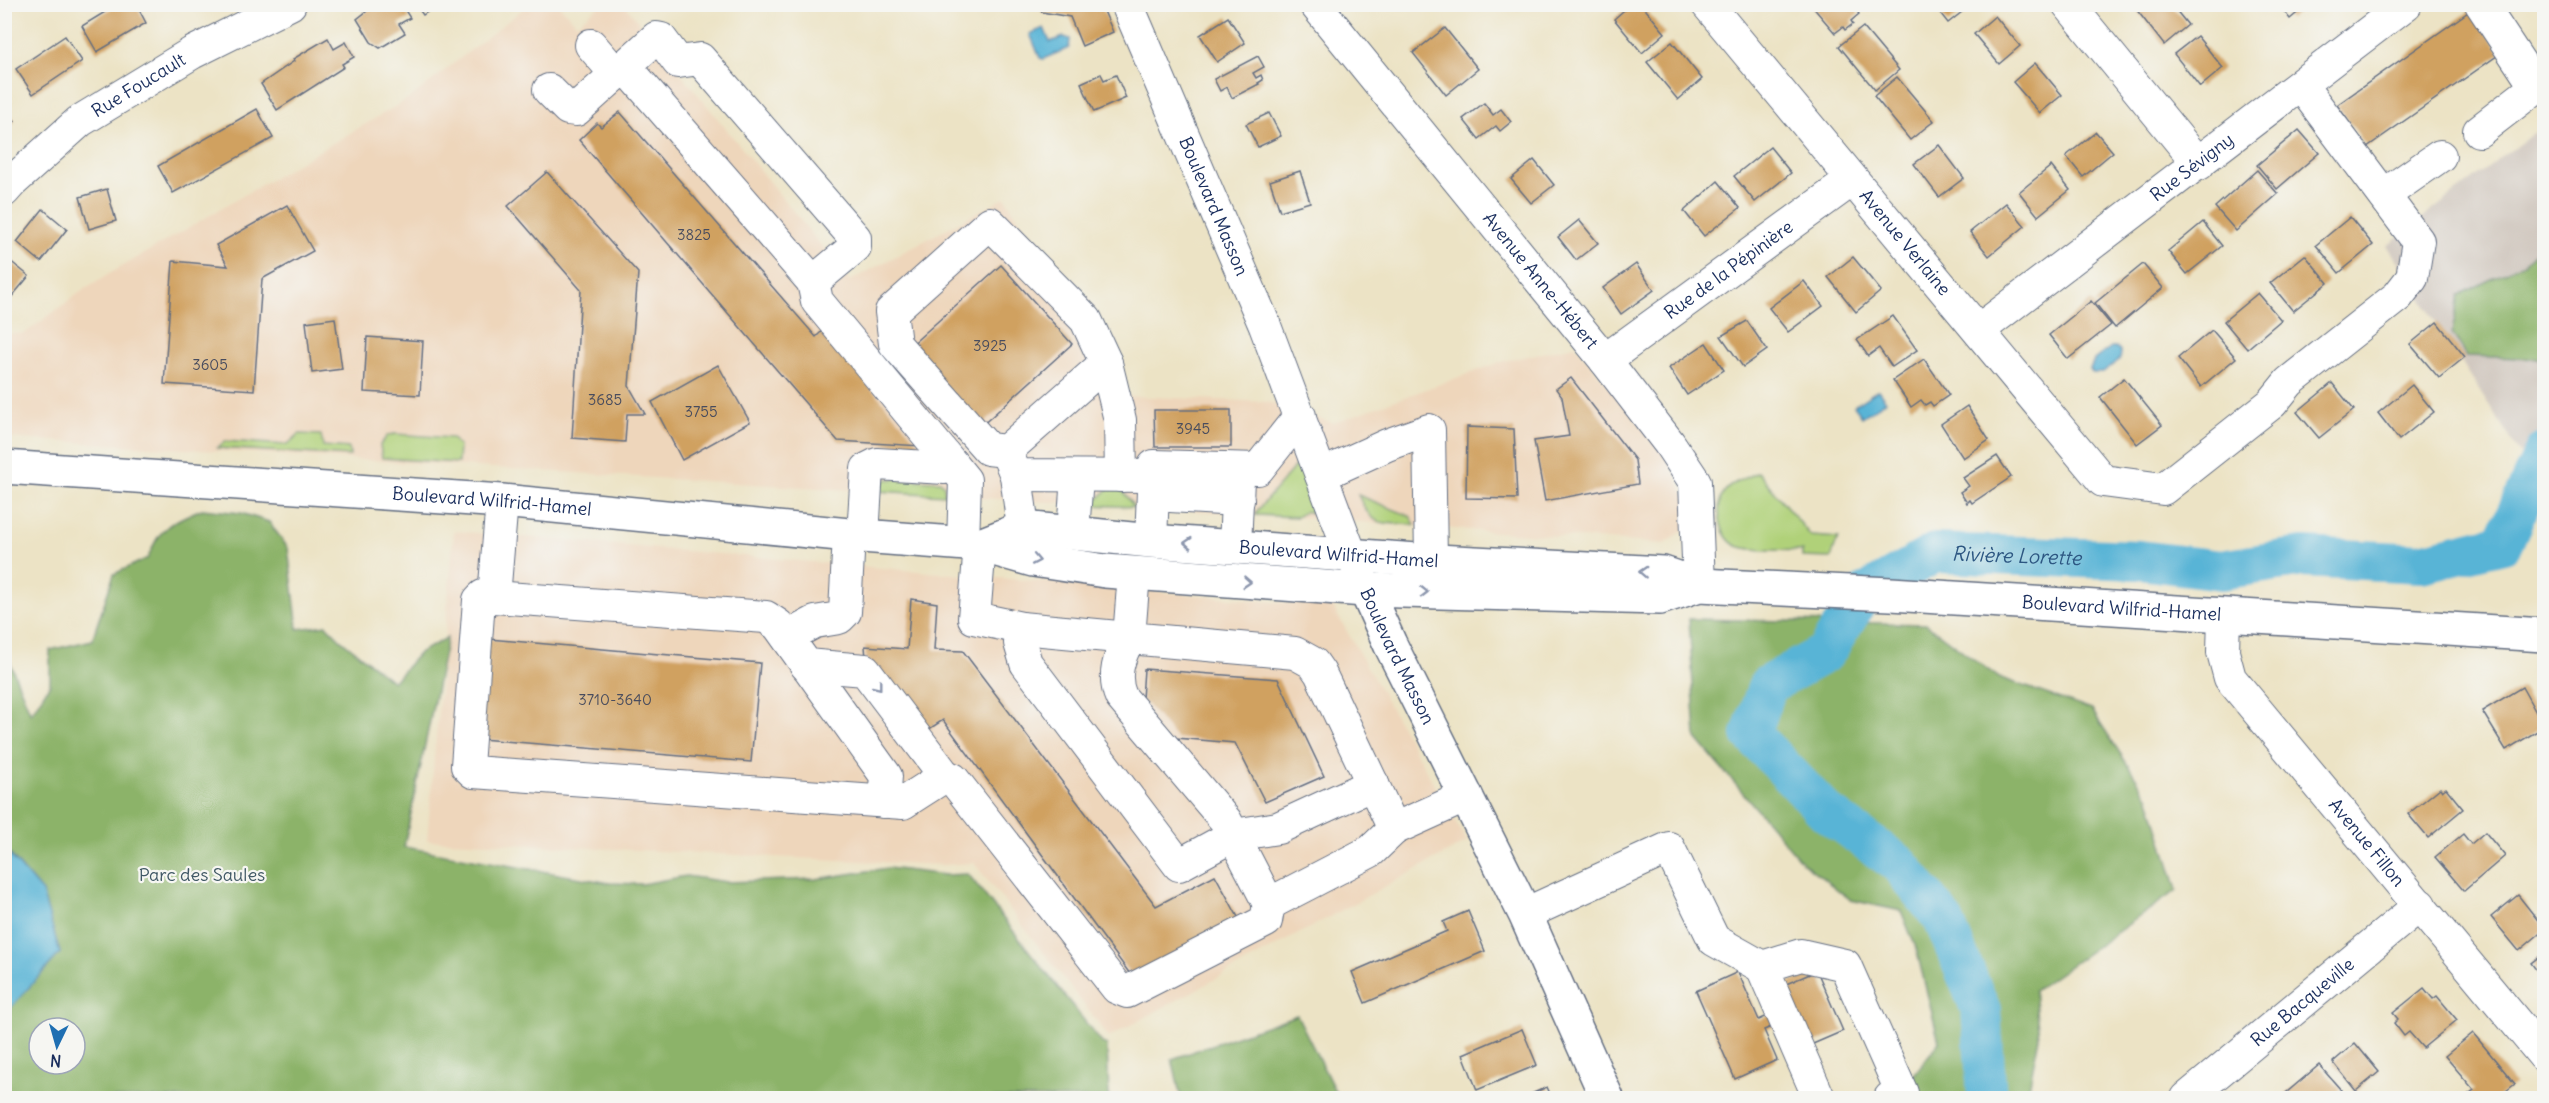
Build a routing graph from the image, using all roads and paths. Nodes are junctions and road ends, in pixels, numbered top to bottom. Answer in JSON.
{"nodes":[{"id":1,"x":290,"y":4,"type":"edge"},
{"id":2,"x":1127,"y":4,"type":"edge"},
{"id":3,"x":1315,"y":4,"type":"edge"},
{"id":4,"x":1707,"y":4,"type":"edge"},
{"id":5,"x":2068,"y":4,"type":"edge"},
{"id":6,"x":2481,"y":4,"type":"edge"},
{"id":7,"x":2388,"y":10,"type":"edge"},
{"id":8,"x":591,"y":45,"type":"dead end"},
{"id":9,"x":620,"y":70,"type":"junction"},
{"id":10,"x":2301,"y":85,"type":"junction"},
{"id":11,"x":549,"y":90,"type":"dead end"},
{"id":12,"x":2480,"y":131,"type":"dead end"},
{"id":13,"x":2440,"y":156,"type":"dead end"},
{"id":14,"x":2199,"y":164,"type":"junction"},
{"id":15,"x":1852,"y":180,"type":"junction"},
{"id":16,"x":4,"y":191,"type":"edge"},
{"id":17,"x":2384,"y":195,"type":"junction"},
{"id":18,"x":813,"y":282,"type":"junction"},
{"id":19,"x":1979,"y":330,"type":"junction"},
{"id":20,"x":1605,"y":360,"type":"junction"},
{"id":21,"x":1106,"y":363,"type":"junction"},
{"id":22,"x":1300,"y":416,"type":"junction"},
{"id":23,"x":1011,"y":463,"type":"junction"},
{"id":24,"x":952,"y":464,"type":"junction"},
{"id":25,"x":4,"y":467,"type":"edge"},
{"id":26,"x":1238,"y":469,"type":"junction"},
{"id":27,"x":1321,"y":475,"type":"junction"},
{"id":28,"x":1077,"y":476,"type":"junction"},
{"id":29,"x":1121,"y":476,"type":"junction"},
{"id":30,"x":1153,"y":486,"type":"junction"},
{"id":31,"x":1238,"y":500,"type":"junction"},
{"id":32,"x":502,"y":501,"type":"junction"},
{"id":33,"x":1023,"y":528,"type":"junction"},
{"id":34,"x":1073,"y":533,"type":"junction"},
{"id":35,"x":856,"y":535,"type":"junction"},
{"id":36,"x":1151,"y":541,"type":"junction"},
{"id":37,"x":971,"y":544,"type":"junction"},
{"id":38,"x":1235,"y":546,"type":"junction"},
{"id":39,"x":1351,"y":555,"type":"junction"},
{"id":40,"x":1431,"y":560,"type":"junction"},
{"id":41,"x":1134,"y":573,"type":"junction"},
{"id":42,"x":1699,"y":585,"type":"junction"},
{"id":43,"x":1365,"y":590,"type":"junction"},
{"id":44,"x":494,"y":597,"type":"junction"},
{"id":45,"x":2224,"y":615,"type":"junction"},
{"id":46,"x":1021,"y":628,"type":"junction"},
{"id":47,"x":2544,"y":635,"type":"edge"},
{"id":48,"x":787,"y":638,"type":"junction"},
{"id":49,"x":1129,"y":638,"type":"junction"},
{"id":50,"x":806,"y":665,"type":"junction"},
{"id":51,"x":945,"y":776,"type":"junction"},
{"id":52,"x":1373,"y":784,"type":"junction"},
{"id":53,"x":1467,"y":796,"type":"junction"},
{"id":54,"x":884,"y":802,"type":"junction"},
{"id":55,"x":1394,"y":829,"type":"junction"},
{"id":56,"x":1234,"y":835,"type":"junction"},
{"id":57,"x":1269,"y":904,"type":"junction"},
{"id":58,"x":2420,"y":905,"type":"junction"},
{"id":59,"x":1525,"y":914,"type":"junction"},
{"id":60,"x":1762,"y":967,"type":"junction"},
{"id":61,"x":2544,"y":1056,"type":"edge"},
{"id":62,"x":2202,"y":1093,"type":"edge"},
{"id":63,"x":1607,"y":1098,"type":"edge"},
{"id":64,"x":1819,"y":1098,"type":"edge"},
{"id":65,"x":1890,"y":1098,"type":"edge"}],
"edges":[{"from":1,"to":16,"type":"street","name":"Rue Foucault"},
{"from":2,"to":22,"type":"street","name":"Boulevard Masson"},
{"from":3,"to":20,"type":"street","name":"Avenue Anne-Hébert"},
{"from":4,"to":15,"type":"street","name":"Avenue Verlaine"},
{"from":5,"to":14,"type":"street"},
{"from":6,"to":12,"type":"street"},
{"from":7,"to":10,"type":"street","name":"Rue Sévigny"},
{"from":8,"to":9,"type":"street"},
{"from":9,"to":11,"type":"street"},
{"from":9,"to":18,"type":"street"},
{"from":9,"to":18,"type":"street"},
{"from":10,"to":14,"type":"street","name":"Rue Sévigny"},
{"from":10,"to":17,"type":"street"},
{"from":13,"to":17,"type":"street"},
{"from":14,"to":19,"type":"street","name":"Rue Sévigny"},
{"from":15,"to":19,"type":"street","name":"Avenue Verlaine"},
{"from":15,"to":20,"type":"street","name":"Rue de la Pépinière"},
{"from":17,"to":19,"type":"street","name":"Avenue Verlaine"},
{"from":18,"to":24,"type":"street"},
{"from":20,"to":42,"type":"street","name":"Avenue Anne-Hébert"},
{"from":21,"to":23,"type":"street"},
{"from":21,"to":23,"type":"street"},
{"from":21,"to":29,"type":"street"},
{"from":22,"to":26,"type":"street"},
{"from":22,"to":27,"type":"street","name":"Boulevard Masson"},
{"from":23,"to":28,"type":"street"},
{"from":23,"to":33,"type":"street"},
{"from":24,"to":35,"type":"street"},
{"from":24,"to":37,"type":"street"},
{"from":25,"to":32,"type":"main road","name":"Boulevard Wilfrid-Hamel"},
{"from":26,"to":30,"type":"street"},
{"from":26,"to":31,"type":"street"},
{"from":27,"to":39,"type":"street","name":"Boulevard Masson"},
{"from":27,"to":40,"type":"street"},
{"from":28,"to":29,"type":"street"},
{"from":28,"to":34,"type":"street"},
{"from":29,"to":30,"type":"street"},
{"from":30,"to":31,"type":"street"},
{"from":30,"to":36,"type":"street"},
{"from":31,"to":38,"type":"street"},
{"from":32,"to":35,"type":"main road","name":"Boulevard Wilfrid-Hamel"},
{"from":32,"to":44,"type":"street"},
{"from":33,"to":34,"type":"main road","name":"Boulevard Wilfrid-Hamel"},
{"from":33,"to":37,"type":"main road","name":"Boulevard Wilfrid-Hamel"},
{"from":34,"to":36,"type":"main road","name":"Boulevard Wilfrid-Hamel"},
{"from":35,"to":37,"type":"main road","name":"Boulevard Wilfrid-Hamel"},
{"from":35,"to":48,"type":"street"},
{"from":38,"to":36,"type":"main road","name":"Boulevard Wilfrid-Hamel","one_way":true},
{"from":37,"to":41,"type":"main road","name":"Boulevard Wilfrid-Hamel","one_way":true},
{"from":37,"to":46,"type":"street"},
{"from":38,"to":39,"type":"main road","name":"Boulevard Wilfrid-Hamel"},
{"from":39,"to":40,"type":"main road","name":"Boulevard Wilfrid-Hamel"},
{"from":39,"to":43,"type":"main road","name":"Boulevard Masson"},
{"from":42,"to":40,"type":"main road","name":"Boulevard Wilfrid-Hamel","one_way":true},
{"from":41,"to":43,"type":"main road","name":"Boulevard Wilfrid-Hamel","one_way":true},
{"from":41,"to":49,"type":"street"},
{"from":43,"to":42,"type":"main road","name":"Boulevard Wilfrid-Hamel","one_way":true},
{"from":42,"to":45,"type":"main road","name":"Boulevard Wilfrid-Hamel"},
{"from":43,"to":53,"type":"main road","name":"Boulevard Masson"},
{"from":44,"to":48,"type":"street"},
{"from":44,"to":54,"type":"street"},
{"from":45,"to":47,"type":"main road","name":"Boulevard Wilfrid-Hamel"},
{"from":45,"to":58,"type":"street","name":"Avenue Fillon"},
{"from":46,"to":49,"type":"street"},
{"from":46,"to":56,"type":"street"},
{"from":48,"to":50,"type":"street"},
{"from":49,"to":52,"type":"street"},
{"from":49,"to":56,"type":"street"},
{"from":50,"to":51,"type":"street","one_way":true},
{"from":50,"to":54,"type":"street"},
{"from":51,"to":54,"type":"street"},
{"from":51,"to":57,"type":"street"},
{"from":52,"to":55,"type":"street"},
{"from":52,"to":56,"type":"street"},
{"from":53,"to":55,"type":"street"},
{"from":53,"to":59,"type":"main road","name":"Boulevard Masson"},
{"from":55,"to":57,"type":"street"},
{"from":56,"to":57,"type":"street"},
{"from":58,"to":61,"type":"street","name":"Avenue Fillon"},
{"from":58,"to":62,"type":"street","name":"Rue Bacqueville"},
{"from":59,"to":60,"type":"street"},
{"from":59,"to":63,"type":"main road","name":"Boulevard Masson"},
{"from":60,"to":64,"type":"street"},
{"from":60,"to":65,"type":"street"}]}
